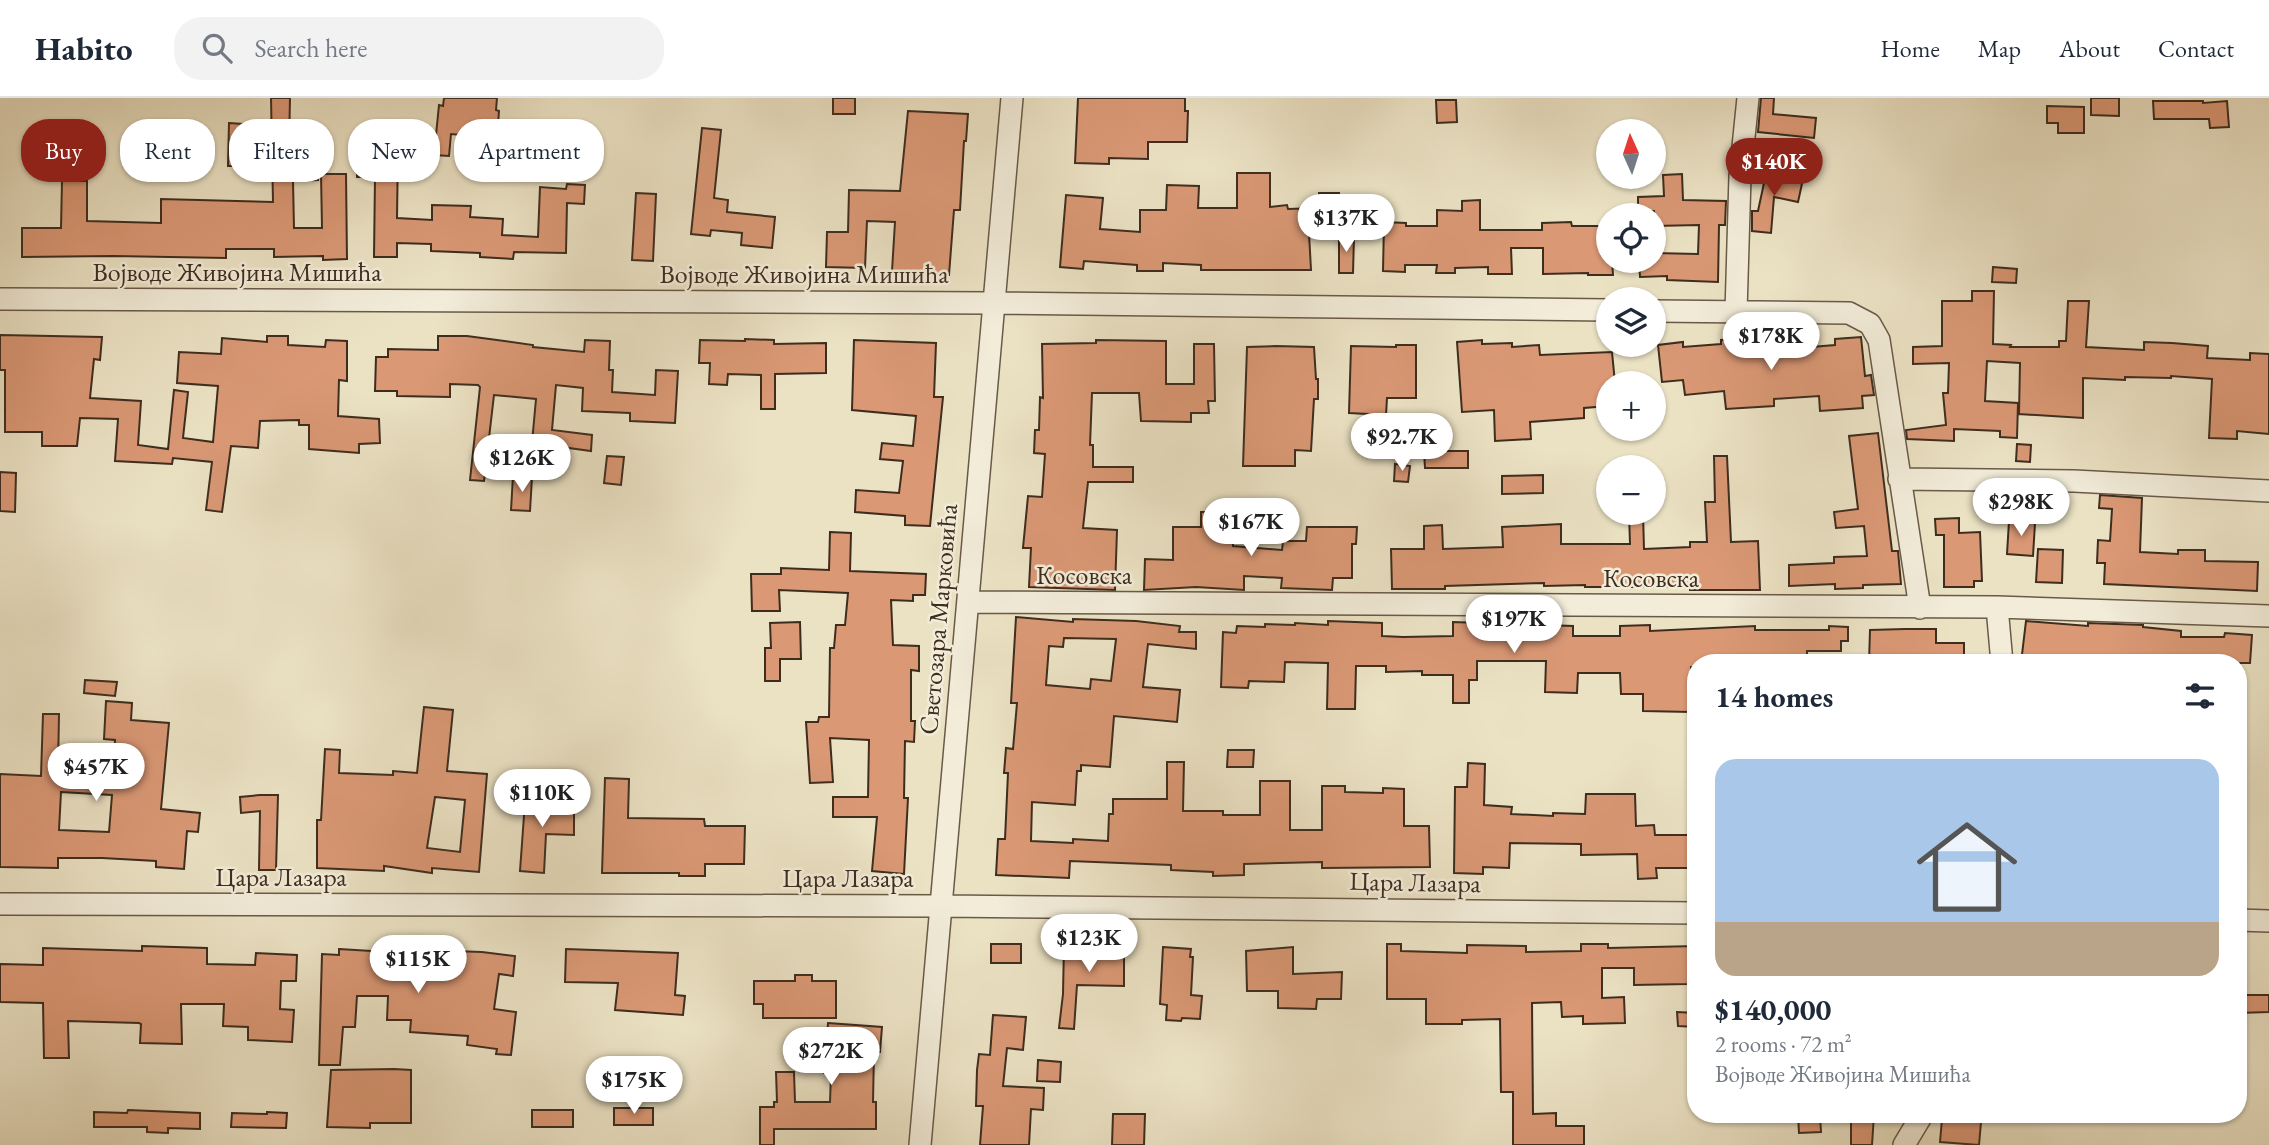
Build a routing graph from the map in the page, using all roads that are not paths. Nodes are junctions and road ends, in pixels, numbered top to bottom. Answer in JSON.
{"nodes":[{"id":1,"x":1012,"y":98,"type":"edge"},
{"id":2,"x":1748,"y":98,"type":"edge"},
{"id":3,"x":0,"y":299,"type":"edge"},
{"id":4,"x":993,"y":303,"type":"junction"},
{"id":5,"x":1596,"y":310,"type":"edge"},
{"id":6,"x":1666,"y":311,"type":"edge"},
{"id":7,"x":1736,"y":312,"type":"junction"},
{"id":8,"x":1899,"y":479,"type":"junction"},
{"id":9,"x":2269,"y":491,"type":"edge"},
{"id":10,"x":968,"y":602,"type":"junction"},
{"id":11,"x":1997,"y":607,"type":"junction"},
{"id":12,"x":1920,"y":608,"type":"junction"},
{"id":13,"x":2269,"y":616,"type":"edge"},
{"id":14,"x":2001,"y":654,"type":"edge"},
{"id":15,"x":0,"y":904,"type":"edge"},
{"id":16,"x":940,"y":906,"type":"junction"},
{"id":17,"x":1687,"y":913,"type":"edge"},
{"id":18,"x":2247,"y":920,"type":"edge"},
{"id":19,"x":2269,"y":921,"type":"edge"},
{"id":20,"x":1917,"y":1123,"type":"edge"},
{"id":21,"x":920,"y":1145,"type":"edge"},
{"id":22,"x":1904,"y":1145,"type":"edge"}],
"edges":[{"from":1,"to":4,"type":"street","name":"Светозара Марковића"},
{"from":2,"to":7,"type":"street"},
{"from":3,"to":4,"type":"street","name":"Војводе Живојина Мишића"},
{"from":4,"to":5,"type":"street","name":"Војводе Живојина Мишића"},
{"from":4,"to":10,"type":"street","name":"Светозара Марковића"},
{"from":6,"to":7,"type":"street"},
{"from":7,"to":8,"type":"street"},
{"from":8,"to":9,"type":"street"},
{"from":8,"to":12,"type":"street"},
{"from":10,"to":12,"type":"street","name":"Косовска"},
{"from":10,"to":16,"type":"street","name":"Светозара Марковића"},
{"from":11,"to":12,"type":"street","name":"Косовска"},
{"from":11,"to":13,"type":"street","name":"Косовска"},
{"from":11,"to":14,"type":"street"},
{"from":15,"to":16,"type":"street","name":"Цара Лазара"},
{"from":16,"to":17,"type":"street","name":"Цара Лазара"},
{"from":16,"to":21,"type":"street","name":"Светозара Марковића"},
{"from":18,"to":19,"type":"street"},
{"from":20,"to":22,"type":"street"}]}
